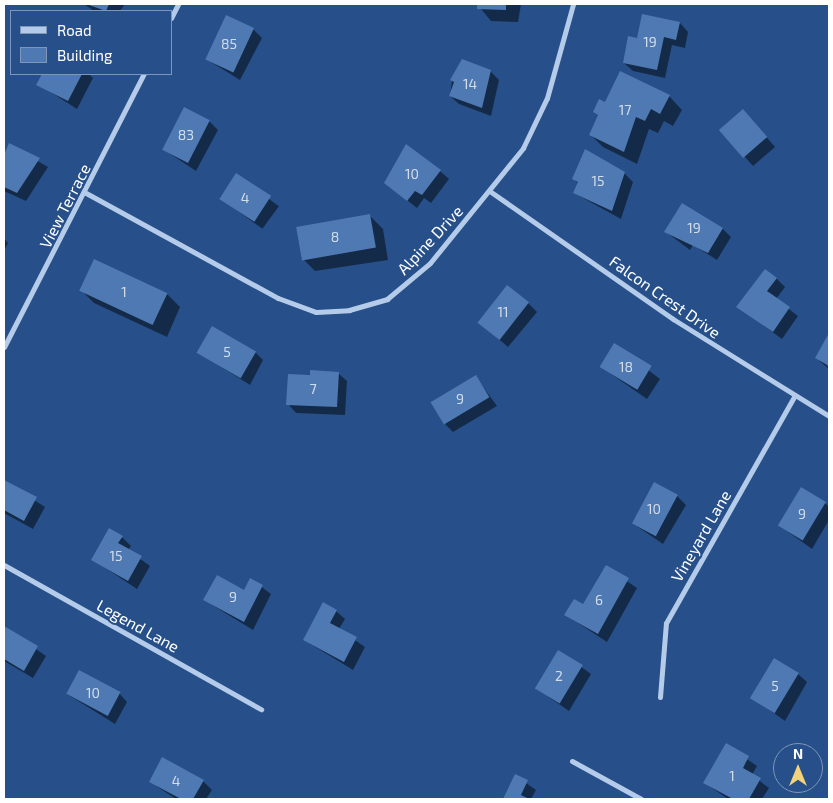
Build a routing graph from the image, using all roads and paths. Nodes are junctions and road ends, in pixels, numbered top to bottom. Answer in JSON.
{"nodes":[{"id":1,"x":178,"y":4,"type":"edge"},
{"id":2,"x":573,"y":4,"type":"edge"},
{"id":3,"x":172,"y":16,"type":"edge"},
{"id":4,"x":144,"y":75,"type":"edge"},
{"id":5,"x":491,"y":192,"type":"junction"},
{"id":6,"x":86,"y":193,"type":"junction"},
{"id":7,"x":4,"y":347,"type":"edge"},
{"id":8,"x":794,"y":396,"type":"junction"},
{"id":9,"x":829,"y":416,"type":"edge"},
{"id":10,"x":4,"y":565,"type":"edge"},
{"id":11,"x":660,"y":697,"type":"dead end"},
{"id":12,"x":261,"y":709,"type":"dead end"},
{"id":13,"x":572,"y":761,"type":"dead end"},
{"id":14,"x":640,"y":799,"type":"edge"}],
"edges":[{"from":1,"to":3,"type":"street"},
{"from":2,"to":5,"type":"street","name":"Alpine Drive"},
{"from":4,"to":6,"type":"street","name":"View Terrace"},
{"from":5,"to":6,"type":"street","name":"Alpine Drive"},
{"from":5,"to":8,"type":"street","name":"Falcon Crest Drive"},
{"from":6,"to":7,"type":"street","name":"View Terrace"},
{"from":8,"to":9,"type":"street","name":"Falcon Crest Drive"},
{"from":8,"to":11,"type":"street","name":"Vineyard Lane"},
{"from":10,"to":12,"type":"street","name":"Legend Lane"},
{"from":13,"to":14,"type":"street"}]}
